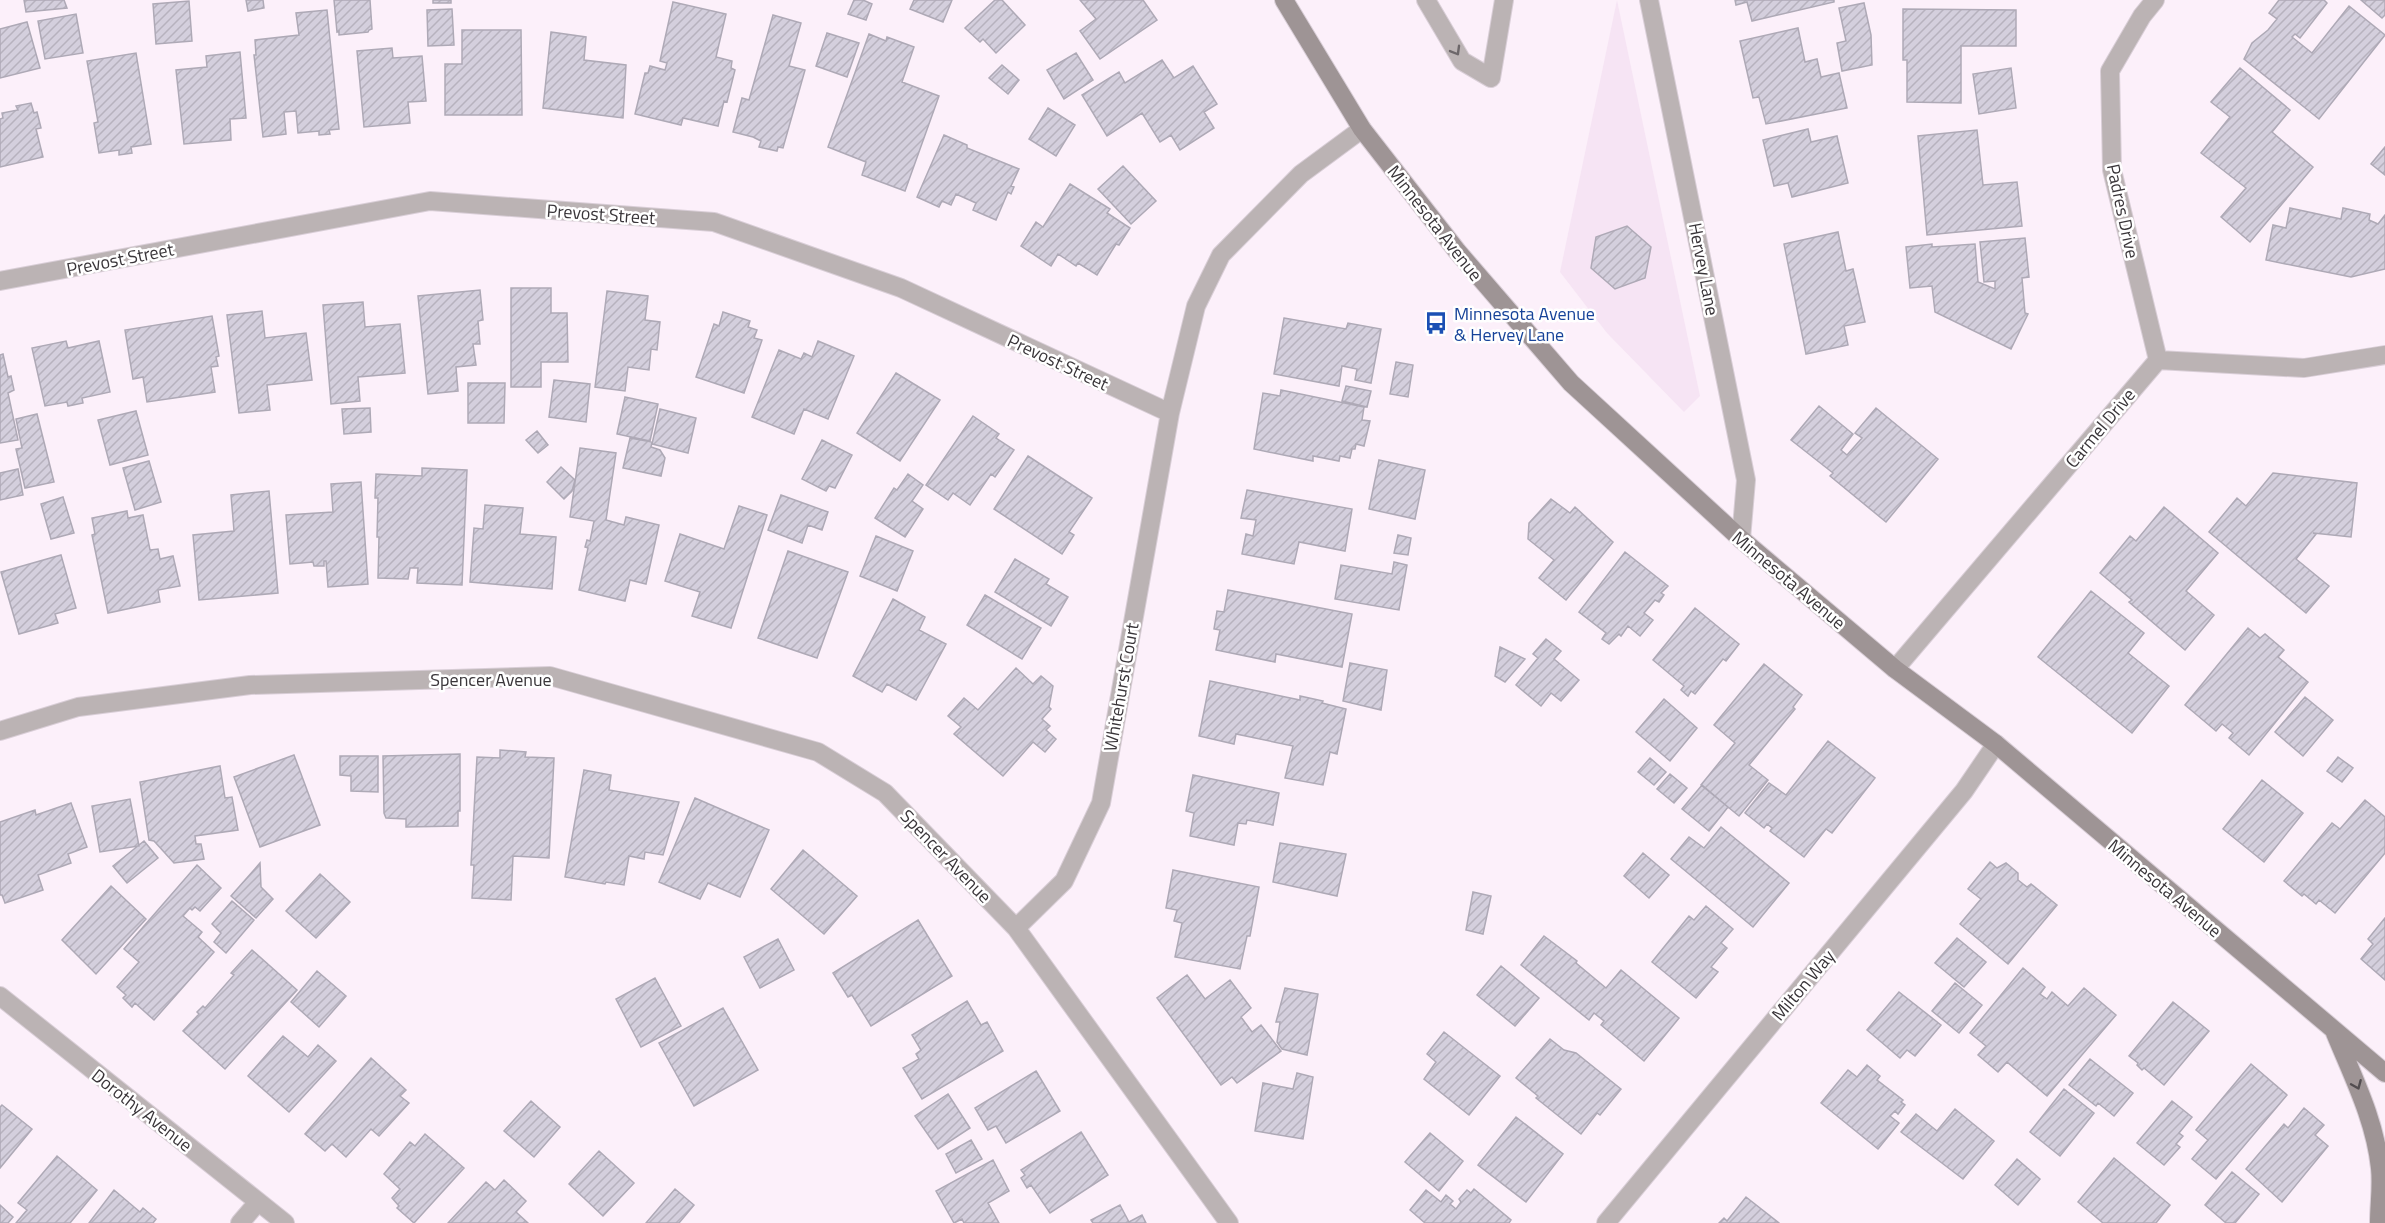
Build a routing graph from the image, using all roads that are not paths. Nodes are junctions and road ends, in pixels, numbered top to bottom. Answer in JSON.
{"nodes":[{"id":1,"x":1284,"y":0,"type":"edge"},
{"id":2,"x":1426,"y":0,"type":"edge"},
{"id":3,"x":1504,"y":0,"type":"edge"},
{"id":4,"x":1649,"y":0,"type":"edge"},
{"id":5,"x":2155,"y":0,"type":"edge"},
{"id":6,"x":1362,"y":129,"type":"junction"},
{"id":7,"x":0,"y":281,"type":"edge"},
{"id":8,"x":2385,"y":355,"type":"edge"},
{"id":9,"x":2158,"y":360,"type":"junction"},
{"id":10,"x":1170,"y":413,"type":"junction"},
{"id":11,"x":1741,"y":539,"type":"junction"},
{"id":12,"x":1895,"y":669,"type":"junction"},
{"id":13,"x":0,"y":731,"type":"edge"},
{"id":14,"x":1996,"y":744,"type":"junction"},
{"id":15,"x":1016,"y":928,"type":"junction"},
{"id":16,"x":0,"y":996,"type":"edge"},
{"id":17,"x":2334,"y":1031,"type":"junction"},
{"id":18,"x":2385,"y":1073,"type":"edge"},
{"id":19,"x":258,"y":1202,"type":"junction"},
{"id":20,"x":240,"y":1223,"type":"edge"},
{"id":21,"x":285,"y":1223,"type":"edge"},
{"id":22,"x":1229,"y":1223,"type":"edge"},
{"id":23,"x":1606,"y":1223,"type":"edge"},
{"id":24,"x":2379,"y":1223,"type":"edge"}],
"edges":[{"from":1,"to":6,"type":"main road","name":"Minnesota Avenue"},
{"from":2,"to":3,"type":"street","one_way":true},
{"from":4,"to":11,"type":"street","name":"Hervey Lane"},
{"from":5,"to":9,"type":"street","name":"Padres Drive"},
{"from":6,"to":10,"type":"street","name":"Whitehurst Court"},
{"from":6,"to":11,"type":"main road","name":"Minnesota Avenue"},
{"from":7,"to":10,"type":"street","name":"Prevost Street"},
{"from":8,"to":9,"type":"street"},
{"from":9,"to":12,"type":"street","name":"Carmel Drive"},
{"from":10,"to":15,"type":"street","name":"Whitehurst Court"},
{"from":11,"to":12,"type":"main road","name":"Minnesota Avenue"},
{"from":12,"to":14,"type":"main road","name":"Minnesota Avenue"},
{"from":13,"to":15,"type":"street","name":"Spencer Avenue"},
{"from":14,"to":17,"type":"main road","name":"Minnesota Avenue"},
{"from":14,"to":23,"type":"street","name":"Milton Way"},
{"from":15,"to":22,"type":"street"},
{"from":16,"to":19,"type":"street","name":"Dorothy Avenue"},
{"from":17,"to":18,"type":"main road","name":"Minnesota Avenue"},
{"from":17,"to":24,"type":"main road","one_way":true},
{"from":19,"to":20,"type":"street"},
{"from":19,"to":21,"type":"street","name":"Dorothy Avenue"}]}
